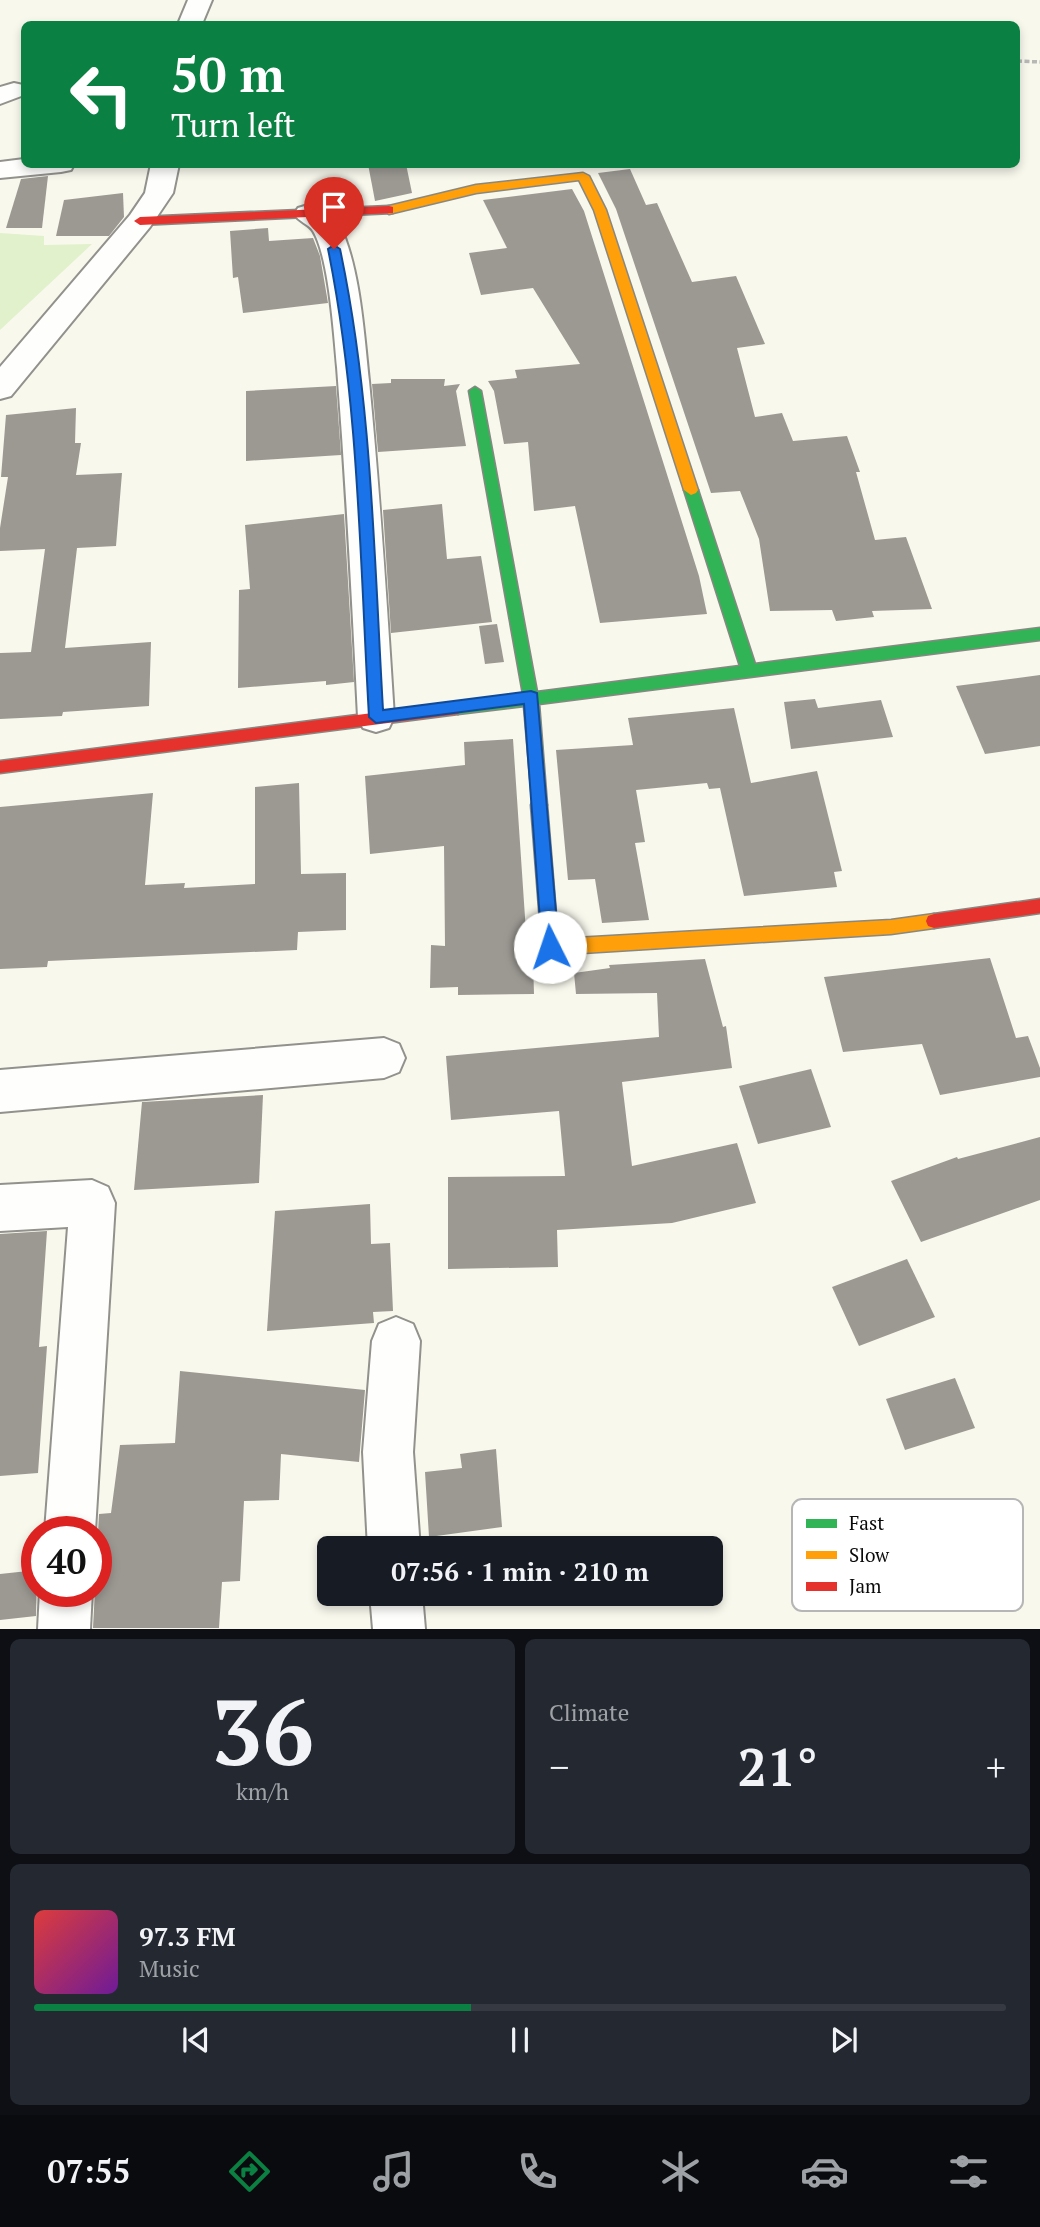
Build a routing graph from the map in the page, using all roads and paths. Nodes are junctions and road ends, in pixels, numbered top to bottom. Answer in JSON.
{"nodes":[{"id":1,"x":201,"y":0,"type":"edge"},
{"id":2,"x":191,"y":21,"type":"edge"},
{"id":3,"x":1020,"y":61,"type":"edge"},
{"id":4,"x":1040,"y":62,"type":"edge"},
{"id":5,"x":21,"y":168,"type":"edge"},
{"id":6,"x":164,"y":168,"type":"edge"},
{"id":7,"x":0,"y":170,"type":"edge"},
{"id":8,"x":308,"y":214,"type":"junction"},
{"id":9,"x":140,"y":221,"type":"junction"},
{"id":10,"x":0,"y":388,"type":"edge"},
{"id":11,"x":475,"y":391,"type":"dead end"},
{"id":12,"x":1040,"y":634,"type":"edge"},
{"id":13,"x":749,"y":670,"type":"junction"},
{"id":14,"x":531,"y":697,"type":"junction"},
{"id":15,"x":376,"y":717,"type":"junction"},
{"id":16,"x":0,"y":767,"type":"edge"},
{"id":17,"x":1040,"y":906,"type":"edge"},
{"id":18,"x":384,"y":1058,"type":"dead end"},
{"id":19,"x":0,"y":1091,"type":"edge"},
{"id":20,"x":0,"y":1208,"type":"edge"},
{"id":21,"x":396,"y":1341,"type":"dead end"},
{"id":22,"x":71,"y":1516,"type":"edge"},
{"id":23,"x":393,"y":1536,"type":"edge"},
{"id":24,"x":397,"y":1606,"type":"edge"},
{"id":25,"x":65,"y":1607,"type":"edge"},
{"id":26,"x":64,"y":1629,"type":"edge"},
{"id":27,"x":398,"y":1629,"type":"edge"}],
"edges":[{"from":1,"to":2,"type":"street"},
{"from":3,"to":4,"type":"path"},
{"from":5,"to":7,"type":"street"},
{"from":6,"to":9,"type":"street"},
{"from":8,"to":9,"type":"street"},
{"from":8,"to":13,"type":"street"},
{"from":8,"to":15,"type":"street"},
{"from":9,"to":10,"type":"street"},
{"from":11,"to":14,"type":"street"},
{"from":12,"to":13,"type":"street"},
{"from":13,"to":14,"type":"street"},
{"from":14,"to":15,"type":"street"},
{"from":14,"to":17,"type":"street"},
{"from":15,"to":16,"type":"street"},
{"from":18,"to":19,"type":"street"},
{"from":20,"to":22,"type":"street"},
{"from":21,"to":23,"type":"street"},
{"from":24,"to":27,"type":"street"},
{"from":25,"to":26,"type":"street"}]}
